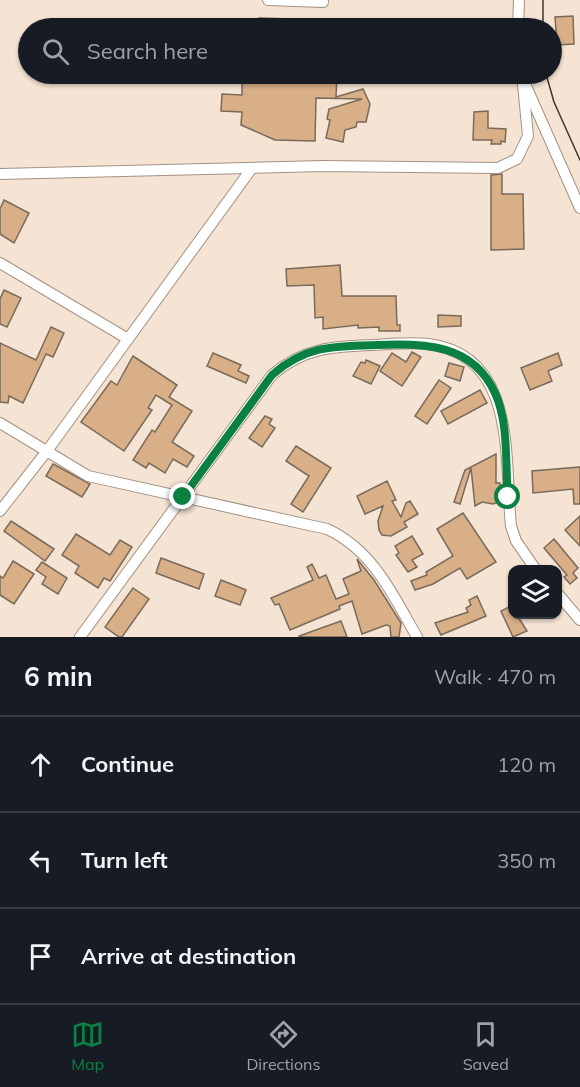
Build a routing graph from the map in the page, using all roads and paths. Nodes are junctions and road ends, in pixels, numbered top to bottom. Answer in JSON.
{"nodes":[{"id":1,"x":268,"y":0,"type":"edge"},
{"id":2,"x":519,"y":0,"type":"edge"},
{"id":3,"x":323,"y":2,"type":"dead end"},
{"id":4,"x":518,"y":18,"type":"edge"},
{"id":5,"x":523,"y":84,"type":"edge"},
{"id":6,"x":526,"y":84,"type":"edge"},
{"id":7,"x":252,"y":168,"type":"junction"},
{"id":8,"x":0,"y":174,"type":"edge"},
{"id":9,"x":580,"y":208,"type":"edge"},
{"id":10,"x":0,"y":263,"type":"edge"},
{"id":11,"x":128,"y":339,"type":"junction"},
{"id":12,"x":0,"y":423,"type":"edge"},
{"id":13,"x":47,"y":451,"type":"junction"},
{"id":14,"x":183,"y":497,"type":"junction"},
{"id":15,"x":0,"y":511,"type":"edge"},
{"id":16,"x":533,"y":565,"type":"edge"},
{"id":17,"x":562,"y":599,"type":"edge"},
{"id":18,"x":580,"y":620,"type":"edge"},
{"id":19,"x":80,"y":637,"type":"edge"},
{"id":20,"x":417,"y":637,"type":"edge"}],
"edges":[{"from":1,"to":3,"type":"street"},
{"from":2,"to":4,"type":"street"},
{"from":5,"to":7,"type":"street"},
{"from":6,"to":9,"type":"street"},
{"from":7,"to":8,"type":"street"},
{"from":7,"to":11,"type":"street"},
{"from":10,"to":11,"type":"street"},
{"from":11,"to":13,"type":"street"},
{"from":12,"to":13,"type":"street"},
{"from":13,"to":14,"type":"street"},
{"from":13,"to":15,"type":"street"},
{"from":14,"to":16,"type":"street"},
{"from":14,"to":19,"type":"street"},
{"from":14,"to":20,"type":"street"},
{"from":17,"to":18,"type":"street"}]}
